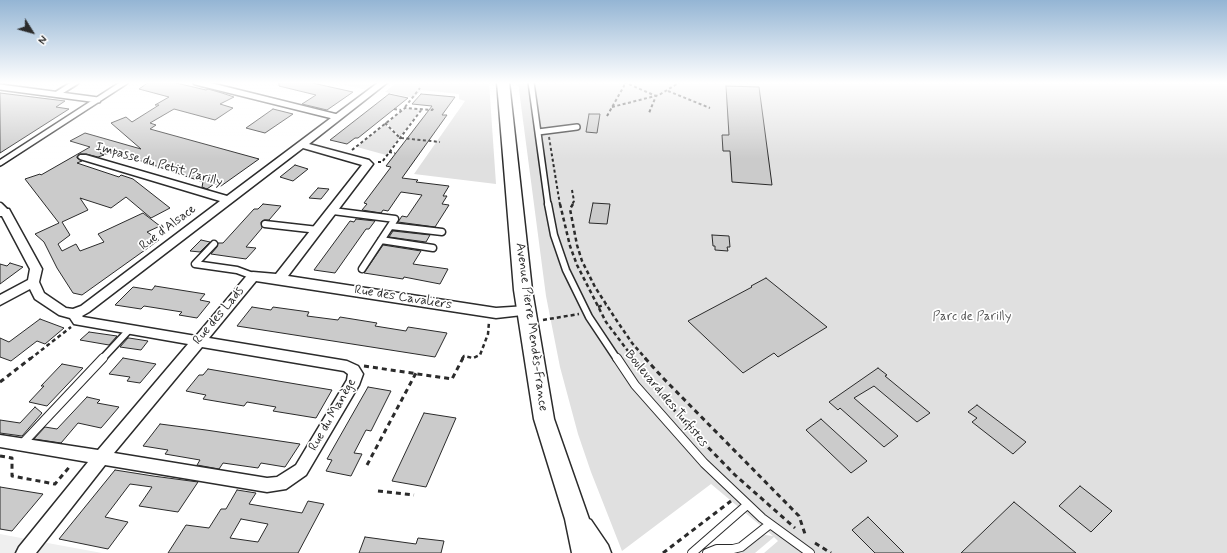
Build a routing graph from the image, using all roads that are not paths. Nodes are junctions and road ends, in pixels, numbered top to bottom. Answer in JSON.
{"nodes":[{"id":1,"x":86,"y":108,"type":"edge"},
{"id":2,"x":300,"y":108,"type":"edge"},
{"id":3,"x":349,"y":108,"type":"edge"},
{"id":4,"x":505,"y":108,"type":"edge"},
{"id":5,"x":535,"y":108,"type":"edge"},
{"id":6,"x":337,"y":117,"type":"junction"},
{"id":7,"x":577,"y":127,"type":"dead end"},
{"id":8,"x":538,"y":132,"type":"junction"},
{"id":9,"x":301,"y":145,"type":"junction"},
{"id":10,"x":83,"y":157,"type":"dead end"},
{"id":11,"x":0,"y":164,"type":"edge"},
{"id":12,"x":228,"y":200,"type":"junction"},
{"id":13,"x":2,"y":210,"type":"edge"},
{"id":14,"x":333,"y":211,"type":"junction"},
{"id":15,"x":265,"y":224,"type":"dead end"},
{"id":16,"x":391,"y":226,"type":"junction"},
{"id":17,"x":318,"y":230,"type":"junction"},
{"id":18,"x":442,"y":232,"type":"dead end"},
{"id":19,"x":381,"y":240,"type":"junction"},
{"id":20,"x":214,"y":244,"type":"dead end"},
{"id":21,"x":433,"y":248,"type":"dead end"},
{"id":22,"x":362,"y":269,"type":"dead end"},
{"id":23,"x":253,"y":276,"type":"junction"},
{"id":24,"x":279,"y":279,"type":"junction"},
{"id":25,"x":33,"y":282,"type":"junction"},
{"id":26,"x":0,"y":301,"type":"edge"},
{"id":27,"x":76,"y":317,"type":"junction"},
{"id":28,"x":528,"y":317,"type":"junction"},
{"id":29,"x":129,"y":330,"type":"junction"},
{"id":30,"x":198,"y":341,"type":"junction"},
{"id":31,"x":0,"y":441,"type":"edge"},
{"id":32,"x":22,"y":444,"type":"junction"},
{"id":33,"x":102,"y":458,"type":"junction"},
{"id":34,"x":747,"y":505,"type":"junction"},
{"id":35,"x":577,"y":519,"type":"junction"},
{"id":36,"x":770,"y":524,"type":"junction"},
{"id":37,"x":29,"y":548,"type":"edge"},
{"id":38,"x":584,"y":553,"type":"edge"},
{"id":39,"x":599,"y":553,"type":"edge"},
{"id":40,"x":692,"y":553,"type":"edge"},
{"id":41,"x":707,"y":553,"type":"edge"},
{"id":42,"x":810,"y":553,"type":"edge"}],
"edges":[{"from":1,"to":11,"type":"lane"},
{"from":2,"to":6,"type":"lane"},
{"from":3,"to":6,"type":"street","name":"Rue d'Alsace"},
{"from":4,"to":28,"type":"main road","name":"Avenue Pierre Mendès-France"},
{"from":5,"to":8,"type":"lane","name":"Boulevard des Turfistes"},
{"from":6,"to":9,"type":"street","name":"Rue d'Alsace"},
{"from":7,"to":8,"type":"lane"},
{"from":8,"to":34,"type":"lane","name":"Boulevard des Turfistes"},
{"from":9,"to":12,"type":"street","name":"Rue d'Alsace"},
{"from":9,"to":14,"type":"street"},
{"from":10,"to":12,"type":"street","name":"Impasse du Petit Parilly"},
{"from":12,"to":27,"type":"street","name":"Rue d'Alsace"},
{"from":13,"to":25,"type":"street"},
{"from":14,"to":16,"type":"lane"},
{"from":14,"to":17,"type":"street"},
{"from":15,"to":17,"type":"lane"},
{"from":16,"to":18,"type":"lane"},
{"from":16,"to":19,"type":"lane"},
{"from":17,"to":24,"type":"street"},
{"from":19,"to":21,"type":"lane"},
{"from":19,"to":22,"type":"lane"},
{"from":20,"to":23,"type":"lane"},
{"from":23,"to":24,"type":"street","name":"Rue des Lads"},
{"from":23,"to":30,"type":"street","name":"Rue des Lads"},
{"from":24,"to":28,"type":"street","name":"Rue des Cavaliers"},
{"from":25,"to":26,"type":"street"},
{"from":25,"to":27,"type":"street"},
{"from":27,"to":29,"type":"street","name":"Rue du Manège"},
{"from":28,"to":35,"type":"main road","name":"Avenue Pierre Mendès-France"},
{"from":29,"to":30,"type":"street","name":"Rue du Manège"},
{"from":29,"to":32,"type":"lane"},
{"from":30,"to":33,"type":"street","name":"Rue des Lads"},
{"from":30,"to":33,"type":"street","name":"Rue du Manège"},
{"from":31,"to":32,"type":"street","name":"Rue du Manège"},
{"from":32,"to":33,"type":"street","name":"Rue du Manège"},
{"from":33,"to":37,"type":"street","name":"Rue des Lads"},
{"from":34,"to":36,"type":"lane","name":"Boulevard des Turfistes"},
{"from":34,"to":40,"type":"lane"},
{"from":35,"to":38,"type":"main road","name":"Avenue Pierre Mendès-France"},
{"from":35,"to":39,"type":"main road","name":"Avenue Pierre Mendès-France"},
{"from":36,"to":41,"type":"lane"},
{"from":36,"to":42,"type":"lane","name":"Boulevard des Turfistes"}]}
